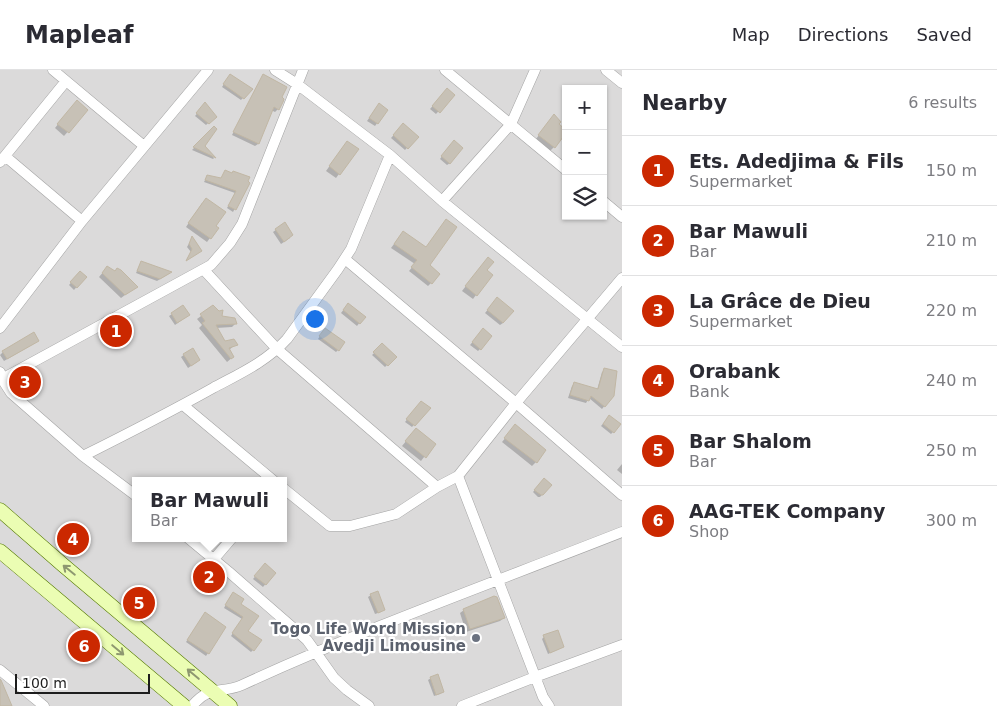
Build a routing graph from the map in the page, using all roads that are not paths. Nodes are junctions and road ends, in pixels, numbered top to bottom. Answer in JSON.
{"nodes":[{"id":1,"x":53,"y":70,"type":"edge"},
{"id":2,"x":208,"y":70,"type":"edge"},
{"id":3,"x":275,"y":70,"type":"edge"},
{"id":4,"x":304,"y":70,"type":"edge"},
{"id":5,"x":445,"y":70,"type":"edge"},
{"id":6,"x":535,"y":70,"type":"edge"},
{"id":7,"x":606,"y":70,"type":"edge"},
{"id":8,"x":619,"y":77,"type":"edge"},
{"id":9,"x":66,"y":81,"type":"junction"},
{"id":10,"x":297,"y":84,"type":"junction"},
{"id":11,"x":511,"y":124,"type":"junction"},
{"id":12,"x":144,"y":146,"type":"junction"},
{"id":13,"x":390,"y":154,"type":"junction"},
{"id":14,"x":2,"y":159,"type":"edge"},
{"id":15,"x":562,"y":167,"type":"edge"},
{"id":16,"x":442,"y":201,"type":"junction"},
{"id":17,"x":607,"y":204,"type":"edge"},
{"id":18,"x":622,"y":217,"type":"edge"},
{"id":19,"x":82,"y":220,"type":"junction"},
{"id":20,"x":345,"y":259,"type":"junction"},
{"id":21,"x":204,"y":270,"type":"junction"},
{"id":22,"x":622,"y":278,"type":"edge"},
{"id":23,"x":588,"y":319,"type":"junction"},
{"id":24,"x":0,"y":328,"type":"edge"},
{"id":25,"x":622,"y":346,"type":"edge"},
{"id":26,"x":277,"y":349,"type":"junction"},
{"id":27,"x":1,"y":377,"type":"edge"},
{"id":28,"x":516,"y":403,"type":"junction"},
{"id":29,"x":183,"y":405,"type":"junction"},
{"id":30,"x":83,"y":456,"type":"junction"},
{"id":31,"x":458,"y":476,"type":"junction"},
{"id":32,"x":269,"y":477,"type":"edge"},
{"id":33,"x":437,"y":487,"type":"junction"},
{"id":34,"x":287,"y":491,"type":"edge"},
{"id":35,"x":132,"y":493,"type":"edge"},
{"id":36,"x":622,"y":495,"type":"edge"},
{"id":37,"x":0,"y":510,"type":"edge"},
{"id":38,"x":622,"y":532,"type":"edge"},
{"id":39,"x":193,"y":542,"type":"edge"},
{"id":40,"x":229,"y":542,"type":"edge"},
{"id":41,"x":0,"y":551,"type":"edge"},
{"id":42,"x":214,"y":559,"type":"junction"},
{"id":43,"x":497,"y":581,"type":"junction"},
{"id":44,"x":622,"y":645,"type":"edge"},
{"id":45,"x":315,"y":652,"type":"junction"},
{"id":46,"x":0,"y":670,"type":"edge"},
{"id":47,"x":535,"y":677,"type":"junction"},
{"id":48,"x":237,"y":687,"type":"junction"},
{"id":49,"x":213,"y":691,"type":"junction"},
{"id":50,"x":229,"y":705,"type":"edge"},
{"id":51,"x":44,"y":706,"type":"edge"},
{"id":52,"x":184,"y":706,"type":"edge"},
{"id":53,"x":192,"y":706,"type":"edge"},
{"id":54,"x":369,"y":706,"type":"edge"},
{"id":55,"x":462,"y":706,"type":"edge"},
{"id":56,"x":549,"y":706,"type":"edge"}],
"edges":[{"from":1,"to":9,"type":"street"},
{"from":2,"to":12,"type":"street"},
{"from":3,"to":10,"type":"street"},
{"from":4,"to":10,"type":"street"},
{"from":5,"to":11,"type":"street"},
{"from":6,"to":11,"type":"street"},
{"from":7,"to":8,"type":"street"},
{"from":9,"to":12,"type":"street"},
{"from":9,"to":14,"type":"street"},
{"from":10,"to":13,"type":"street"},
{"from":10,"to":21,"type":"street"},
{"from":11,"to":15,"type":"street"},
{"from":11,"to":16,"type":"street"},
{"from":12,"to":19,"type":"street"},
{"from":13,"to":16,"type":"street"},
{"from":13,"to":20,"type":"street"},
{"from":14,"to":19,"type":"street"},
{"from":16,"to":23,"type":"street"},
{"from":17,"to":18,"type":"street"},
{"from":19,"to":24,"type":"street"},
{"from":20,"to":26,"type":"street"},
{"from":20,"to":28,"type":"street"},
{"from":21,"to":26,"type":"street"},
{"from":21,"to":27,"type":"street"},
{"from":22,"to":23,"type":"street"},
{"from":23,"to":25,"type":"street"},
{"from":23,"to":28,"type":"street"},
{"from":26,"to":29,"type":"street"},
{"from":26,"to":33,"type":"street"},
{"from":27,"to":30,"type":"street"},
{"from":28,"to":31,"type":"street"},
{"from":28,"to":36,"type":"street"},
{"from":29,"to":30,"type":"street"},
{"from":29,"to":32,"type":"street"},
{"from":30,"to":35,"type":"street"},
{"from":31,"to":33,"type":"street"},
{"from":31,"to":43,"type":"street"},
{"from":33,"to":34,"type":"street"},
{"from":49,"to":37,"type":"main road","one_way":true},
{"from":38,"to":43,"type":"street"},
{"from":39,"to":42,"type":"street"},
{"from":40,"to":42,"type":"street"},
{"from":41,"to":52,"type":"main road","one_way":true},
{"from":42,"to":45,"type":"street"},
{"from":43,"to":45,"type":"street"},
{"from":43,"to":47,"type":"street"},
{"from":44,"to":47,"type":"street"},
{"from":45,"to":48,"type":"street"},
{"from":45,"to":54,"type":"street"},
{"from":46,"to":51,"type":"street"},
{"from":47,"to":55,"type":"street"},
{"from":47,"to":56,"type":"street"},
{"from":48,"to":49,"type":"street"},
{"from":48,"to":50,"type":"street"},
{"from":49,"to":50,"type":"main road"},
{"from":49,"to":53,"type":"street"}]}
